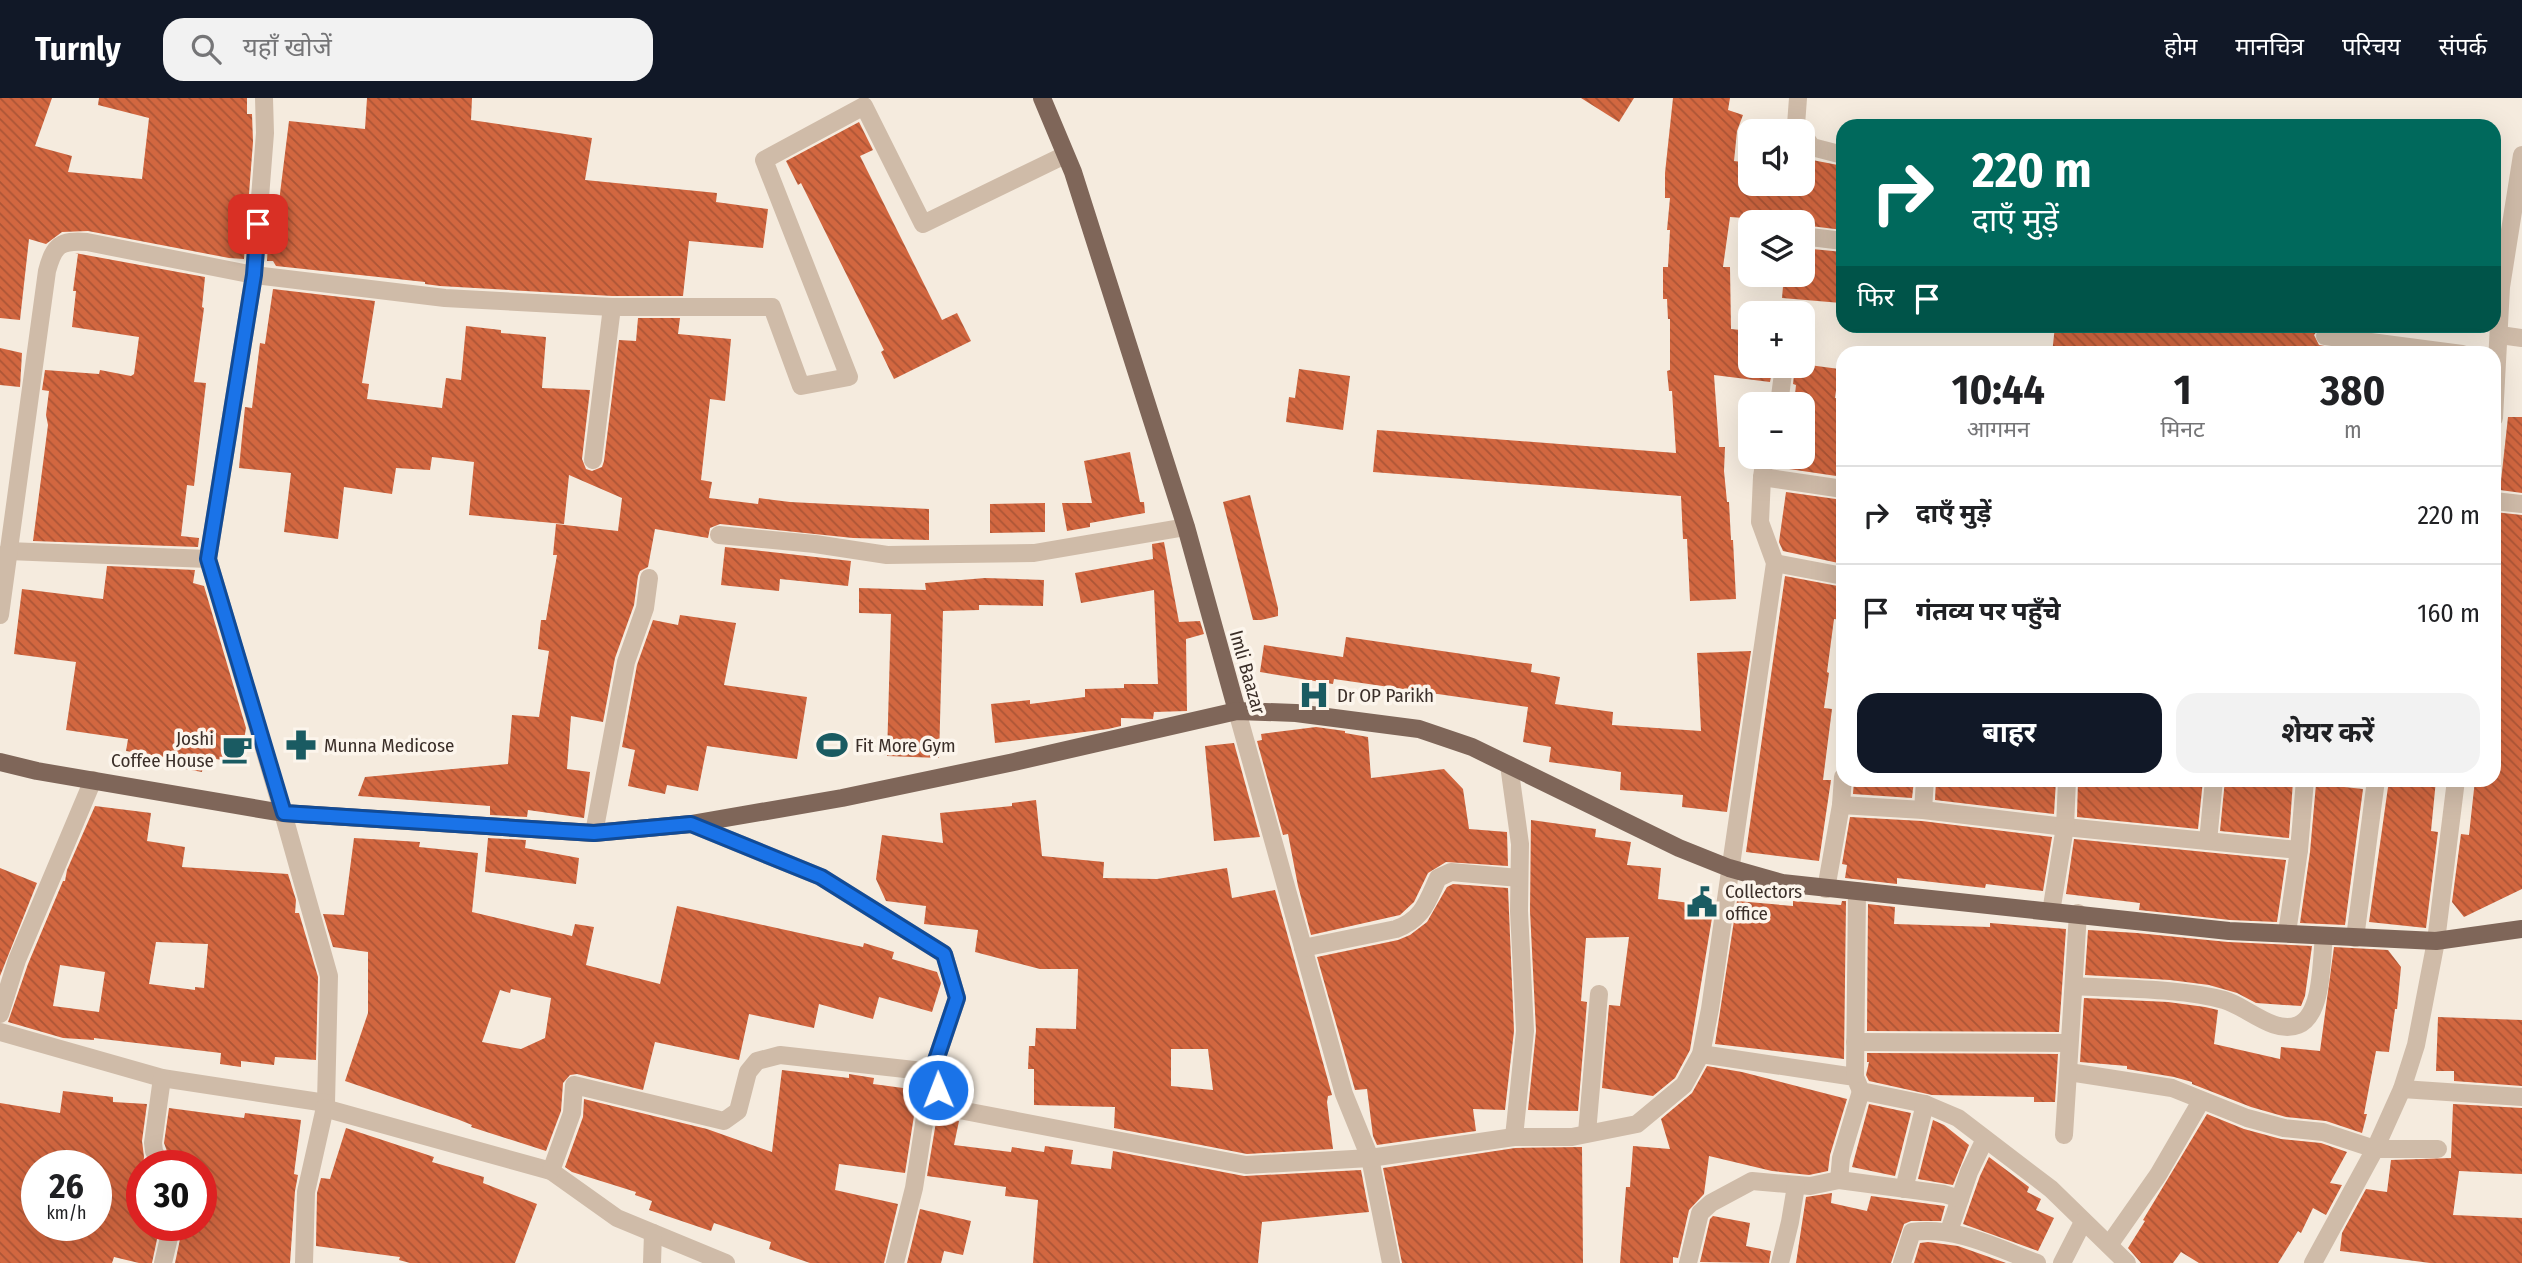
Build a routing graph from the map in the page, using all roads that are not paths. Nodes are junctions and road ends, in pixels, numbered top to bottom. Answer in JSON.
{"nodes":[{"id":1,"x":264,"y":98,"type":"edge"},
{"id":2,"x":1042,"y":98,"type":"edge"},
{"id":3,"x":1798,"y":98,"type":"edge"},
{"id":4,"x":1797,"y":119,"type":"edge"},
{"id":5,"x":1815,"y":148,"type":"edge"},
{"id":6,"x":1836,"y":153,"type":"edge"},
{"id":7,"x":1065,"y":155,"type":"junction"},
{"id":8,"x":2521,"y":167,"type":"edge"},
{"id":9,"x":1815,"y":238,"type":"edge"},
{"id":10,"x":1836,"y":240,"type":"edge"},
{"id":11,"x":2501,"y":267,"type":"edge"},
{"id":12,"x":254,"y":275,"type":"junction"},
{"id":13,"x":612,"y":307,"type":"junction"},
{"id":14,"x":2500,"y":335,"type":"joint"},
{"id":15,"x":2325,"y":336,"type":"dead end"},
{"id":16,"x":2522,"y":338,"type":"edge"},
{"id":17,"x":2401,"y":346,"type":"edge"},
{"id":18,"x":2498,"y":346,"type":"edge"},
{"id":19,"x":593,"y":460,"type":"dead end"},
{"id":20,"x":1763,"y":469,"type":"edge"},
{"id":21,"x":1762,"y":477,"type":"junction"},
{"id":22,"x":1836,"y":488,"type":"edge"},
{"id":23,"x":2501,"y":502,"type":"edge"},
{"id":24,"x":2522,"y":505,"type":"edge"},
{"id":25,"x":1186,"y":527,"type":"junction"},
{"id":26,"x":719,"y":535,"type":"dead end"},
{"id":27,"x":8,"y":551,"type":"junction"},
{"id":28,"x":208,"y":559,"type":"junction"},
{"id":29,"x":1775,"y":563,"type":"junction"},
{"id":30,"x":1836,"y":575,"type":"edge"},
{"id":31,"x":649,"y":578,"type":"dead end"},
{"id":32,"x":0,"y":615,"type":"edge"},
{"id":33,"x":1237,"y":710,"type":"junction"},
{"id":34,"x":0,"y":762,"type":"edge"},
{"id":35,"x":1509,"y":765,"type":"junction"},
{"id":36,"x":93,"y":780,"type":"junction"},
{"id":37,"x":1842,"y":787,"type":"edge"},
{"id":38,"x":1925,"y":787,"type":"edge"},
{"id":39,"x":2067,"y":787,"type":"edge"},
{"id":40,"x":2213,"y":787,"type":"edge"},
{"id":41,"x":2304,"y":787,"type":"edge"},
{"id":42,"x":2375,"y":787,"type":"edge"},
{"id":43,"x":2455,"y":787,"type":"edge"},
{"id":44,"x":1840,"y":805,"type":"junction"},
{"id":45,"x":1923,"y":810,"type":"junction"},
{"id":46,"x":284,"y":813,"type":"junction"},
{"id":47,"x":691,"y":824,"type":"junction"},
{"id":48,"x":2065,"y":827,"type":"junction"},
{"id":49,"x":594,"y":833,"type":"junction"},
{"id":50,"x":2208,"y":841,"type":"junction"},
{"id":51,"x":2299,"y":850,"type":"junction"},
{"id":52,"x":1729,"y":867,"type":"junction"},
{"id":53,"x":1519,"y":878,"type":"junction"},
{"id":54,"x":1826,"y":889,"type":"junction"},
{"id":55,"x":1857,"y":891,"type":"junction"},
{"id":56,"x":2051,"y":912,"type":"junction"},
{"id":57,"x":2077,"y":913,"type":"junction"},
{"id":58,"x":2522,"y":929,"type":"edge"},
{"id":59,"x":2287,"y":933,"type":"junction"},
{"id":60,"x":2324,"y":937,"type":"junction"},
{"id":61,"x":2355,"y":938,"type":"junction"},
{"id":62,"x":2436,"y":941,"type":"junction"},
{"id":63,"x":1303,"y":948,"type":"junction"},
{"id":64,"x":2074,"y":986,"type":"junction"},
{"id":65,"x":1600,"y":994,"type":"dead end"},
{"id":66,"x":0,"y":1014,"type":"edge"},
{"id":67,"x":0,"y":1032,"type":"edge"},
{"id":68,"x":1855,"y":1042,"type":"junction"},
{"id":69,"x":2069,"y":1043,"type":"junction"},
{"id":70,"x":1701,"y":1054,"type":"junction"},
{"id":71,"x":932,"y":1072,"type":"junction"},
{"id":72,"x":2069,"y":1072,"type":"junction"},
{"id":73,"x":162,"y":1078,"type":"junction"},
{"id":74,"x":1858,"y":1084,"type":"junction"},
{"id":75,"x":2402,"y":1089,"type":"junction"},
{"id":76,"x":2522,"y":1097,"type":"edge"},
{"id":77,"x":2201,"y":1101,"type":"junction"},
{"id":78,"x":1925,"y":1104,"type":"junction"},
{"id":79,"x":325,"y":1105,"type":"junction"},
{"id":80,"x":1587,"y":1133,"type":"junction"},
{"id":81,"x":2064,"y":1135,"type":"dead end"},
{"id":82,"x":1514,"y":1137,"type":"junction"},
{"id":83,"x":1985,"y":1139,"type":"junction"},
{"id":84,"x":2375,"y":1149,"type":"junction"},
{"id":85,"x":2438,"y":1149,"type":"dead end"},
{"id":86,"x":154,"y":1150,"type":"edge"},
{"id":87,"x":1370,"y":1157,"type":"junction"},
{"id":88,"x":551,"y":1171,"type":"junction"},
{"id":89,"x":1839,"y":1180,"type":"junction"},
{"id":90,"x":1796,"y":1186,"type":"junction"},
{"id":91,"x":1904,"y":1189,"type":"junction"},
{"id":92,"x":1959,"y":1199,"type":"junction"},
{"id":93,"x":2083,"y":1222,"type":"junction"},
{"id":94,"x":1949,"y":1231,"type":"junction"},
{"id":95,"x":653,"y":1233,"type":"junction"},
{"id":96,"x":168,"y":1241,"type":"edge"},
{"id":97,"x":2109,"y":1245,"type":"junction"},
{"id":98,"x":163,"y":1263,"type":"edge"},
{"id":99,"x":304,"y":1263,"type":"edge"},
{"id":100,"x":652,"y":1263,"type":"edge"},
{"id":101,"x":726,"y":1263,"type":"edge"},
{"id":102,"x":895,"y":1263,"type":"edge"},
{"id":103,"x":1391,"y":1263,"type":"edge"},
{"id":104,"x":1688,"y":1263,"type":"edge"},
{"id":105,"x":1780,"y":1263,"type":"edge"},
{"id":106,"x":1902,"y":1263,"type":"edge"},
{"id":107,"x":2037,"y":1263,"type":"edge"},
{"id":108,"x":2062,"y":1263,"type":"edge"},
{"id":109,"x":2127,"y":1263,"type":"edge"},
{"id":110,"x":2312,"y":1263,"type":"edge"}],
"edges":[{"from":1,"to":12,"type":"street"},
{"from":2,"to":7,"type":"main road","name":"Imli Baazar"},
{"from":3,"to":4,"type":"street"},
{"from":5,"to":6,"type":"street"},
{"from":7,"to":13,"type":"street"},
{"from":7,"to":25,"type":"main road","name":"Imli Baazar"},
{"from":8,"to":11,"type":"street"},
{"from":9,"to":10,"type":"street"},
{"from":12,"to":13,"type":"street"},
{"from":12,"to":27,"type":"street"},
{"from":12,"to":28,"type":"street"},
{"from":13,"to":19,"type":"street"},
{"from":14,"to":16,"type":"street"},
{"from":14,"to":18,"type":"street"},
{"from":15,"to":17,"type":"street"},
{"from":20,"to":21,"type":"street"},
{"from":21,"to":22,"type":"street"},
{"from":21,"to":29,"type":"street"},
{"from":23,"to":24,"type":"street"},
{"from":25,"to":26,"type":"street"},
{"from":25,"to":33,"type":"main road","name":"Imli Baazar"},
{"from":27,"to":28,"type":"street"},
{"from":27,"to":32,"type":"street"},
{"from":28,"to":46,"type":"street"},
{"from":29,"to":30,"type":"street"},
{"from":29,"to":52,"type":"street"},
{"from":31,"to":49,"type":"street"},
{"from":33,"to":35,"type":"main road"},
{"from":33,"to":47,"type":"main road"},
{"from":33,"to":63,"type":"street","name":"Imli Baazar"},
{"from":34,"to":36,"type":"main road"},
{"from":35,"to":52,"type":"main road"},
{"from":35,"to":53,"type":"street"},
{"from":36,"to":46,"type":"main road"},
{"from":36,"to":66,"type":"street"},
{"from":37,"to":44,"type":"street"},
{"from":38,"to":45,"type":"street"},
{"from":39,"to":48,"type":"street"},
{"from":40,"to":50,"type":"street"},
{"from":41,"to":51,"type":"street"},
{"from":42,"to":61,"type":"street"},
{"from":43,"to":62,"type":"street"},
{"from":44,"to":45,"type":"street"},
{"from":44,"to":54,"type":"street"},
{"from":45,"to":48,"type":"street"},
{"from":46,"to":49,"type":"main road"},
{"from":46,"to":79,"type":"street"},
{"from":47,"to":49,"type":"main road"},
{"from":47,"to":71,"type":"street"},
{"from":48,"to":50,"type":"street"},
{"from":48,"to":56,"type":"street"},
{"from":50,"to":51,"type":"street"},
{"from":51,"to":59,"type":"street"},
{"from":52,"to":54,"type":"main road"},
{"from":52,"to":70,"type":"street"},
{"from":53,"to":63,"type":"street"},
{"from":53,"to":82,"type":"street"},
{"from":54,"to":55,"type":"main road"},
{"from":55,"to":56,"type":"main road"},
{"from":55,"to":68,"type":"street"},
{"from":56,"to":57,"type":"main road"},
{"from":57,"to":59,"type":"main road"},
{"from":57,"to":64,"type":"street"},
{"from":58,"to":62,"type":"main road"},
{"from":59,"to":60,"type":"main road"},
{"from":60,"to":61,"type":"main road"},
{"from":60,"to":64,"type":"street"},
{"from":61,"to":62,"type":"main road"},
{"from":62,"to":75,"type":"street"},
{"from":63,"to":87,"type":"street","name":"Imli Baazar"},
{"from":64,"to":69,"type":"street"},
{"from":65,"to":80,"type":"street"},
{"from":67,"to":73,"type":"street"},
{"from":68,"to":69,"type":"street"},
{"from":68,"to":74,"type":"street"},
{"from":69,"to":72,"type":"street"},
{"from":70,"to":74,"type":"street"},
{"from":70,"to":80,"type":"street"},
{"from":71,"to":87,"type":"street"},
{"from":71,"to":88,"type":"street"},
{"from":71,"to":102,"type":"street"},
{"from":72,"to":77,"type":"street"},
{"from":72,"to":81,"type":"street"},
{"from":73,"to":79,"type":"street"},
{"from":73,"to":86,"type":"street"},
{"from":74,"to":78,"type":"street"},
{"from":74,"to":89,"type":"street"},
{"from":75,"to":76,"type":"street"},
{"from":75,"to":84,"type":"street"},
{"from":77,"to":84,"type":"street"},
{"from":77,"to":97,"type":"street"},
{"from":78,"to":83,"type":"street"},
{"from":78,"to":91,"type":"street"},
{"from":79,"to":88,"type":"street"},
{"from":79,"to":99,"type":"street"},
{"from":80,"to":82,"type":"street"},
{"from":82,"to":87,"type":"street"},
{"from":83,"to":92,"type":"street"},
{"from":83,"to":93,"type":"street"},
{"from":84,"to":85,"type":"street"},
{"from":84,"to":110,"type":"street"},
{"from":87,"to":103,"type":"street","name":"Imli Baazar"},
{"from":88,"to":95,"type":"street"},
{"from":89,"to":90,"type":"street"},
{"from":89,"to":91,"type":"street"},
{"from":90,"to":104,"type":"street"},
{"from":90,"to":105,"type":"street"},
{"from":91,"to":92,"type":"street"},
{"from":92,"to":94,"type":"street"},
{"from":93,"to":97,"type":"street"},
{"from":93,"to":108,"type":"street"},
{"from":94,"to":106,"type":"street"},
{"from":94,"to":107,"type":"street"},
{"from":95,"to":100,"type":"street"},
{"from":95,"to":101,"type":"street"},
{"from":96,"to":98,"type":"street"},
{"from":97,"to":109,"type":"street"}]}
